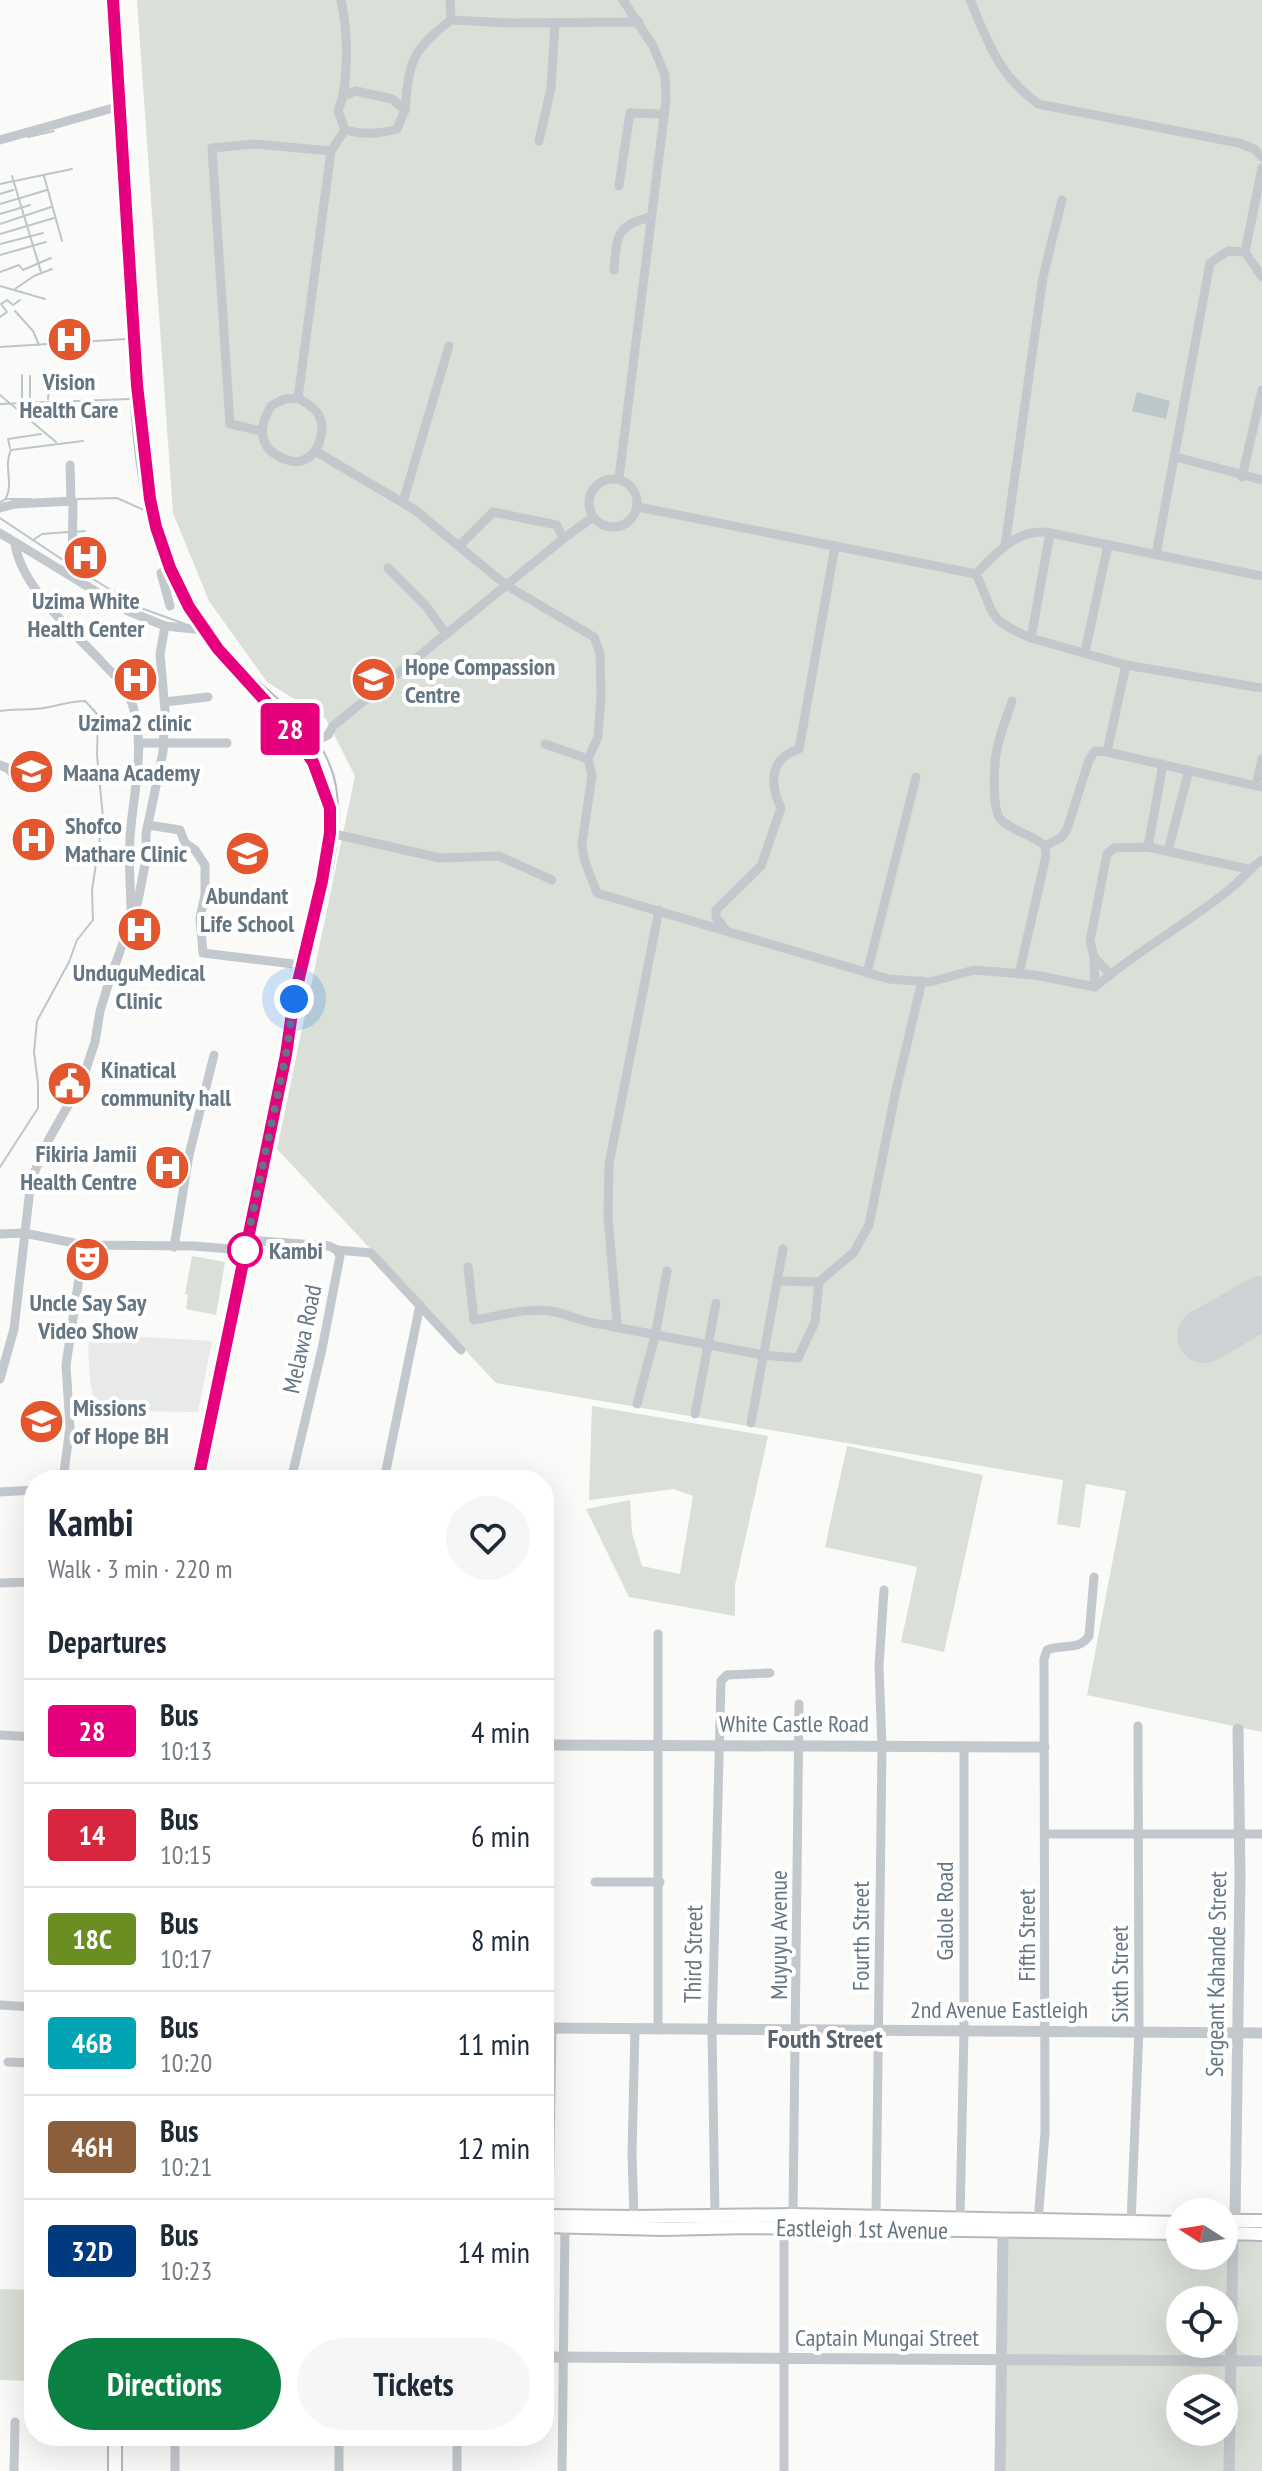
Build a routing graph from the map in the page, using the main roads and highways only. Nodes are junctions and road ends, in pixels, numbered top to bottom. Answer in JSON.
{"nodes":[{"id":1,"x":113,"y":0,"type":"edge"},
{"id":2,"x":262,"y":694,"type":"junction"},
{"id":3,"x":330,"y":808,"type":"junction"},
{"id":4,"x":200,"y":1470,"type":"edge"},
{"id":5,"x":554,"y":2219,"type":"edge"},
{"id":6,"x":1262,"y":2221,"type":"edge"},
{"id":7,"x":554,"y":2222,"type":"edge"},
{"id":8,"x":1166,"y":2223,"type":"edge"},
{"id":9,"x":1238,"y":2225,"type":"edge"},
{"id":10,"x":1238,"y":2229,"type":"edge"},
{"id":11,"x":1166,"y":2233,"type":"edge"},
{"id":12,"x":1262,"y":2234,"type":"edge"},
{"id":13,"x":115,"y":2446,"type":"edge"},
{"id":14,"x":115,"y":2471,"type":"edge"}],
"edges":[{"from":1,"to":2,"type":"main road"},
{"from":2,"to":3,"type":"main road"},
{"from":2,"to":3,"type":"main road"},
{"from":3,"to":4,"type":"main road"},
{"from":5,"to":8,"type":"main road","name":"Eastleigh 1st Avenue"},
{"from":6,"to":9,"type":"main road"},
{"from":7,"to":11,"type":"main road","name":"Eastleigh 1st Avenue"},
{"from":10,"to":12,"type":"main road"},
{"from":13,"to":14,"type":"main road"}]}
